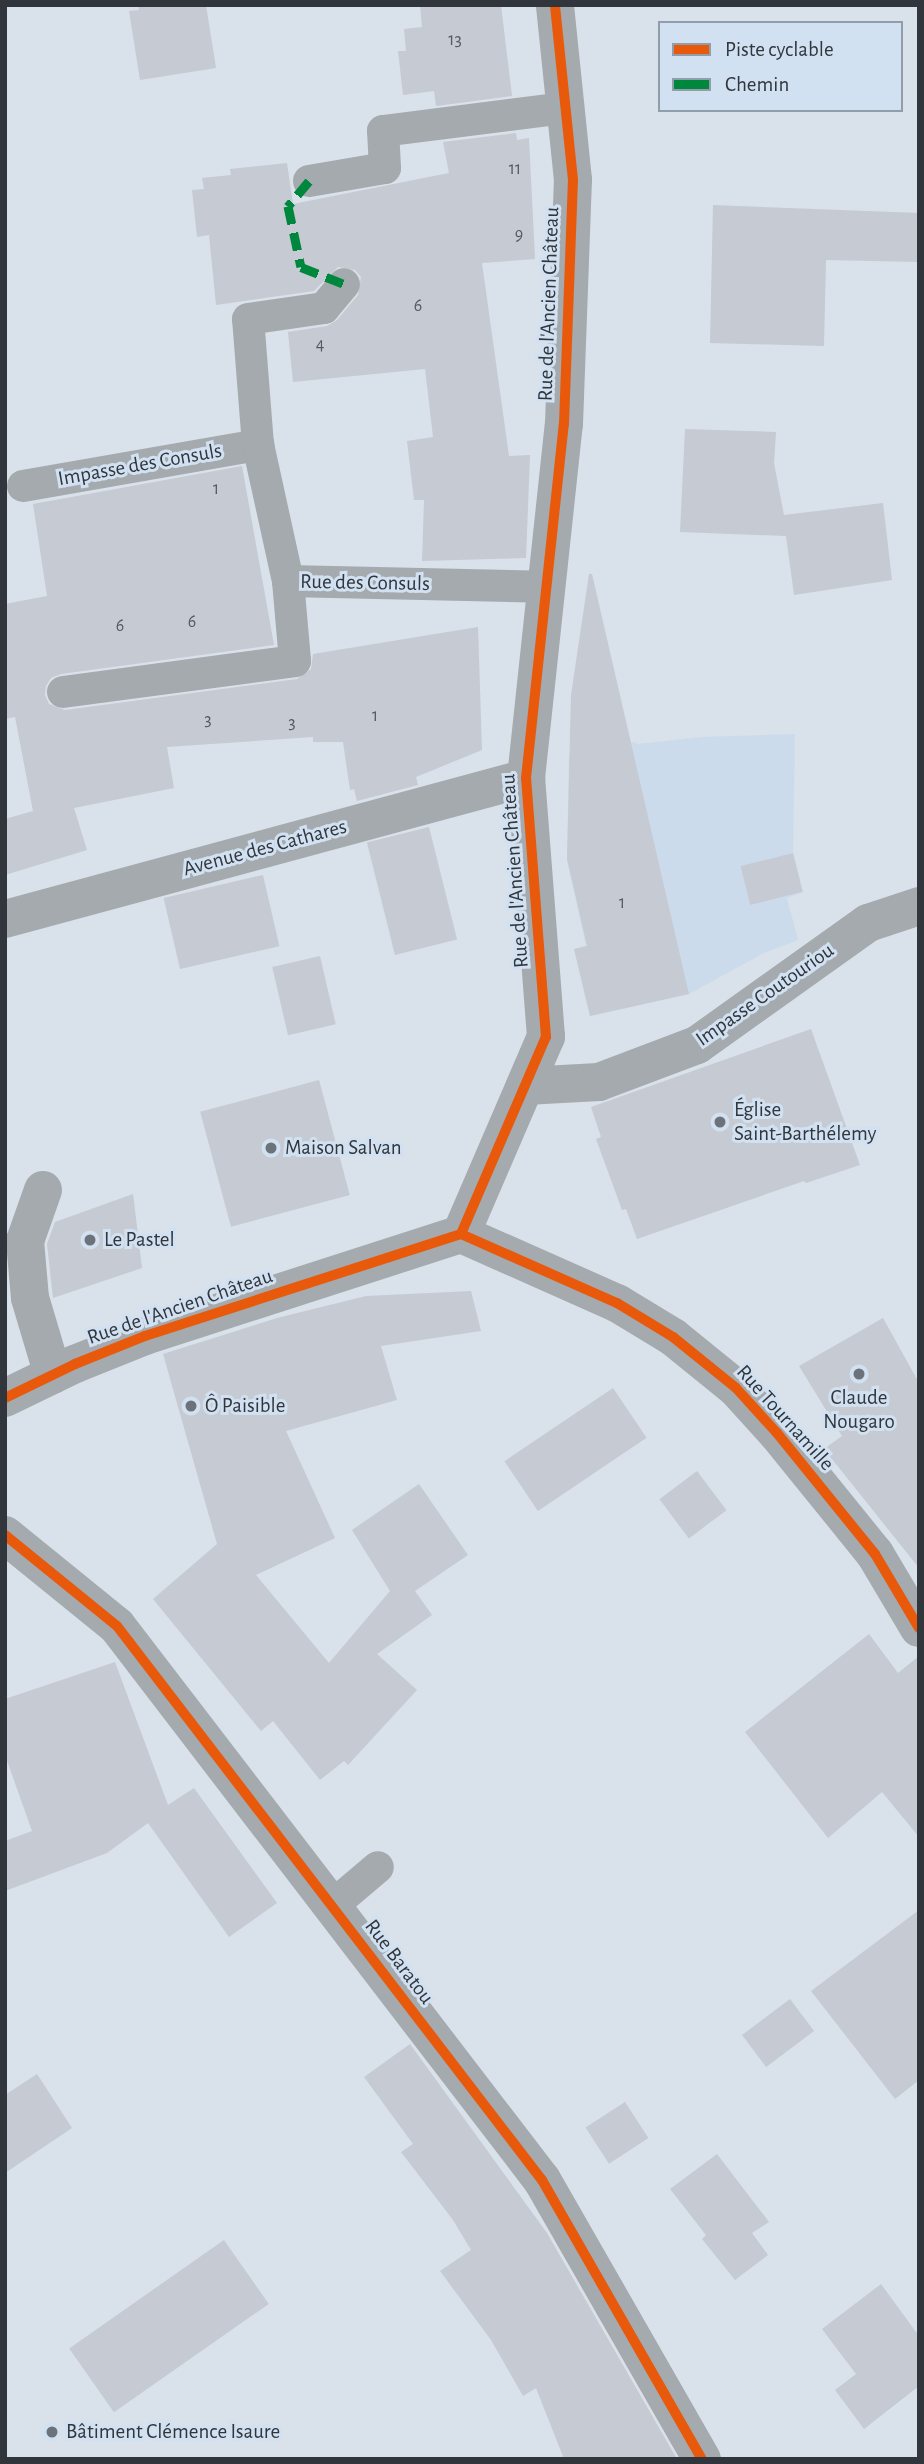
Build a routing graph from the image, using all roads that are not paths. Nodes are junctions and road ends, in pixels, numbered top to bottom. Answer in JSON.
{"nodes":[{"id":1,"x":555,"y":5,"type":"edge"},
{"id":2,"x":566,"y":108,"type":"junction"},
{"id":3,"x":309,"y":181,"type":"dead end"},
{"id":4,"x":344,"y":284,"type":"dead end"},
{"id":5,"x":258,"y":444,"type":"junction"},
{"id":6,"x":23,"y":486,"type":"dead end"},
{"id":7,"x":288,"y":581,"type":"junction"},
{"id":8,"x":545,"y":587,"type":"junction"},
{"id":9,"x":64,"y":692,"type":"dead end"},
{"id":10,"x":526,"y":778,"type":"junction"},
{"id":11,"x":919,"y":906,"type":"edge"},
{"id":12,"x":5,"y":919,"type":"edge"},
{"id":13,"x":525,"y":1086,"type":"junction"},
{"id":14,"x":43,"y":1190,"type":"dead end"},
{"id":15,"x":461,"y":1234,"type":"junction"},
{"id":16,"x":53,"y":1375,"type":"junction"},
{"id":17,"x":5,"y":1398,"type":"edge"},
{"id":18,"x":10,"y":1551,"type":"edge"},
{"id":19,"x":919,"y":1628,"type":"edge"},
{"id":20,"x":378,"y":1867,"type":"dead end"},
{"id":21,"x":332,"y":1906,"type":"junction"},
{"id":22,"x":702,"y":2459,"type":"edge"}],
"edges":[{"from":1,"to":2,"type":"street","name":"Rue de l'Ancien Château"},
{"from":2,"to":3,"type":"lane"},
{"from":2,"to":8,"type":"street","name":"Rue de l'Ancien Château"},
{"from":4,"to":5,"type":"lane"},
{"from":5,"to":6,"type":"lane","name":"Impasse des Consuls"},
{"from":5,"to":7,"type":"lane"},
{"from":7,"to":8,"type":"lane","name":"Rue des Consuls"},
{"from":7,"to":9,"type":"lane","name":"Rue des Consuls"},
{"from":8,"to":10,"type":"street","name":"Rue de l'Ancien Château"},
{"from":10,"to":12,"type":"street","name":"Avenue des Cathares"},
{"from":10,"to":13,"type":"street","name":"Rue de l'Ancien Château"},
{"from":11,"to":13,"type":"street","name":"Impasse Coutouriou"},
{"from":13,"to":15,"type":"street","name":"Rue de l'Ancien Château"},
{"from":14,"to":16,"type":"street"},
{"from":15,"to":16,"type":"street","name":"Rue de l'Ancien Château"},
{"from":15,"to":19,"type":"street","name":"Rue Tournamille"},
{"from":16,"to":17,"type":"street","name":"Rue de l'Ancien Château"},
{"from":18,"to":21,"type":"street","name":"Rue Baratou"},
{"from":20,"to":21,"type":"lane"},
{"from":21,"to":22,"type":"street","name":"Rue Baratou"}]}
